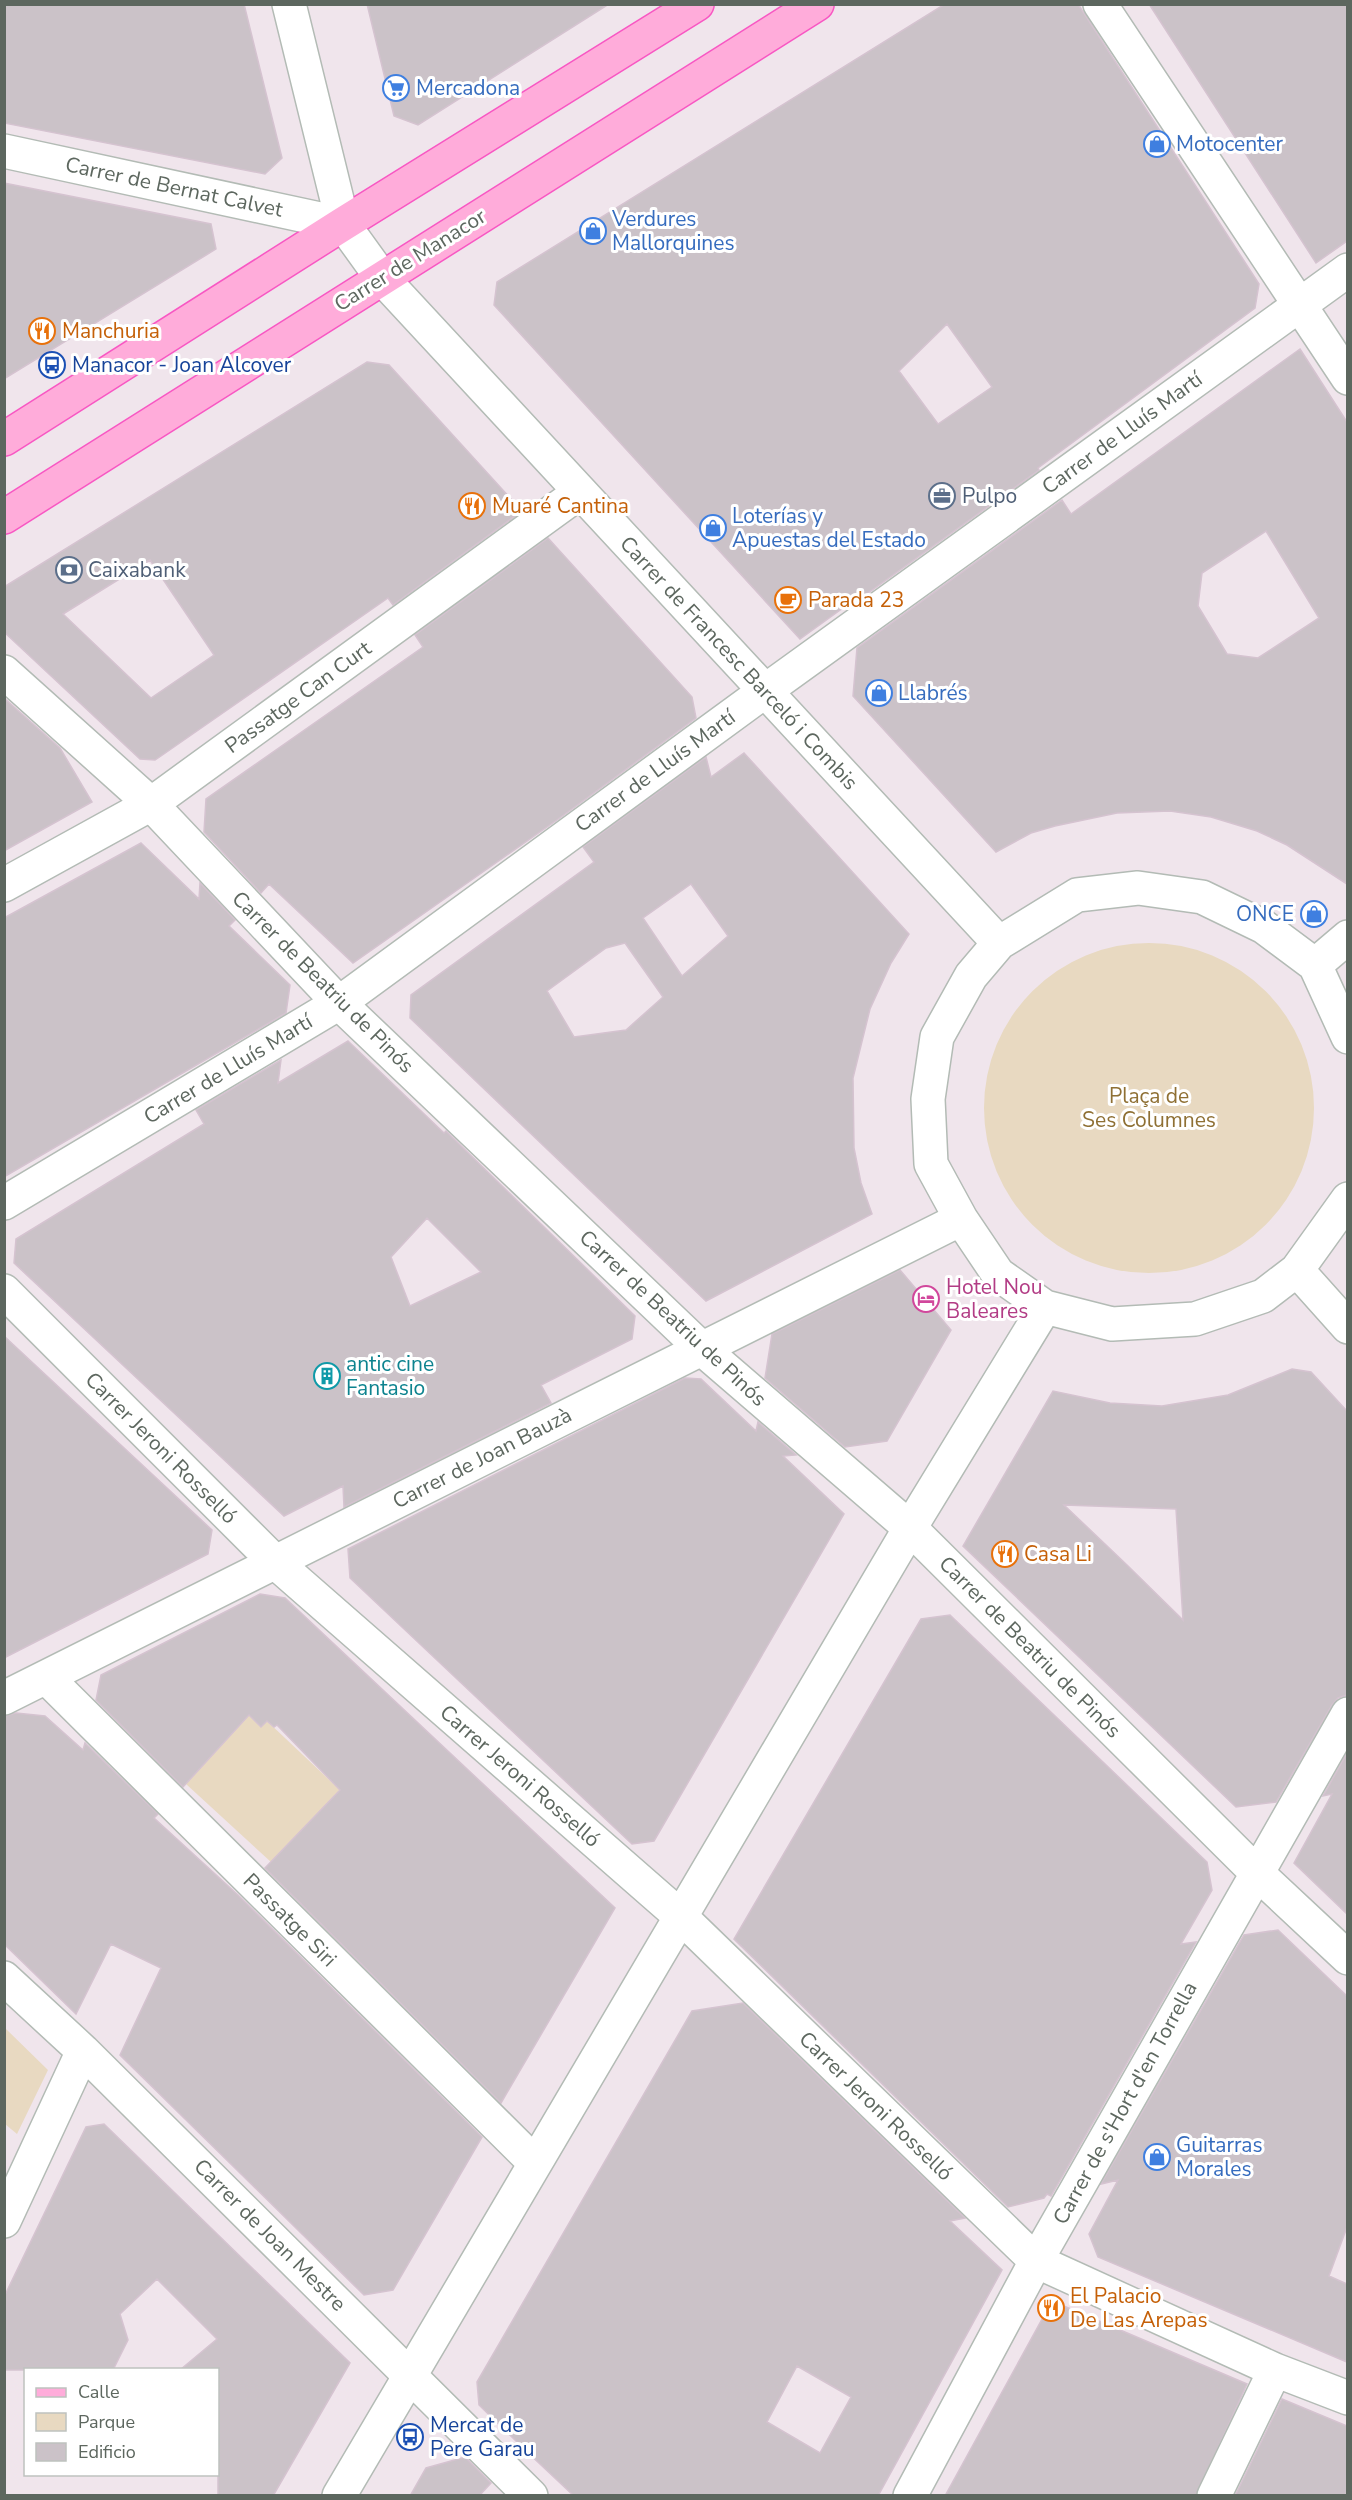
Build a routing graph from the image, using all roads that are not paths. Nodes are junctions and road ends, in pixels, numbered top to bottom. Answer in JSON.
{"nodes":[{"id":1,"x":289,"y":4,"type":"edge"},
{"id":2,"x":697,"y":4,"type":"edge"},
{"id":3,"x":817,"y":4,"type":"edge"},
{"id":4,"x":1100,"y":4,"type":"edge"},
{"id":5,"x":4,"y":151,"type":"edge"},
{"id":6,"x":343,"y":224,"type":"junction"},
{"id":7,"x":1347,"y":270,"type":"edge"},
{"id":8,"x":382,"y":278,"type":"junction"},
{"id":9,"x":1299,"y":306,"type":"junction"},
{"id":10,"x":1347,"y":378,"type":"edge"},
{"id":11,"x":4,"y":439,"type":"edge"},
{"id":12,"x":580,"y":492,"type":"junction"},
{"id":13,"x":4,"y":517,"type":"edge"},
{"id":14,"x":4,"y":672,"type":"edge"},
{"id":15,"x":765,"y":691,"type":"junction"},
{"id":16,"x":151,"y":804,"type":"junction"},
{"id":17,"x":4,"y":885,"type":"edge"},
{"id":18,"x":1347,"y":937,"type":"edge"},
{"id":19,"x":999,"y":943,"type":"junction"},
{"id":20,"x":1315,"y":965,"type":"junction"},
{"id":21,"x":339,"y":1003,"type":"junction"},
{"id":22,"x":1347,"y":1037,"type":"edge"},
{"id":23,"x":1347,"y":1199,"type":"edge"},
{"id":24,"x":4,"y":1203,"type":"edge"},
{"id":25,"x":960,"y":1219,"type":"junction"},
{"id":26,"x":1297,"y":1270,"type":"junction"},
{"id":27,"x":4,"y":1291,"type":"edge"},
{"id":28,"x":1045,"y":1307,"type":"junction"},
{"id":29,"x":1347,"y":1326,"type":"edge"},
{"id":30,"x":701,"y":1348,"type":"junction"},
{"id":31,"x":910,"y":1528,"type":"junction"},
{"id":32,"x":275,"y":1563,"type":"junction"},
{"id":33,"x":46,"y":1677,"type":"junction"},
{"id":34,"x":4,"y":1698,"type":"edge"},
{"id":35,"x":1347,"y":1714,"type":"edge"},
{"id":36,"x":1256,"y":1872,"type":"junction"},
{"id":37,"x":680,"y":1916,"type":"junction"},
{"id":38,"x":1347,"y":1958,"type":"edge"},
{"id":39,"x":4,"y":1978,"type":"edge"},
{"id":40,"x":83,"y":2051,"type":"junction"},
{"id":41,"x":535,"y":2163,"type":"junction"},
{"id":42,"x":4,"y":2221,"type":"edge"},
{"id":43,"x":1036,"y":2261,"type":"junction"},
{"id":44,"x":1275,"y":2370,"type":"junction"},
{"id":45,"x":411,"y":2374,"type":"junction"},
{"id":46,"x":1347,"y":2397,"type":"edge"},
{"id":47,"x":339,"y":2496,"type":"edge"},
{"id":48,"x":531,"y":2496,"type":"edge"},
{"id":49,"x":910,"y":2496,"type":"edge"},
{"id":50,"x":1214,"y":2496,"type":"edge"}],
"edges":[{"from":1,"to":6,"type":"street"},
{"from":2,"to":6,"type":"main road"},
{"from":3,"to":8,"type":"main road","name":"Carrer de Manacor"},
{"from":4,"to":9,"type":"street"},
{"from":5,"to":6,"type":"street","name":"Carrer de Bernat Calvet"},
{"from":6,"to":8,"type":"street","name":"Carrer de Francesc Barceló i Combis"},
{"from":6,"to":11,"type":"main road"},
{"from":7,"to":9,"type":"street","name":"Carrer de Lluís Martí"},
{"from":8,"to":12,"type":"street","name":"Carrer de Francesc Barceló i Combis"},
{"from":8,"to":13,"type":"main road","name":"Carrer de Manacor"},
{"from":9,"to":10,"type":"street"},
{"from":9,"to":15,"type":"street","name":"Carrer de Lluís Martí"},
{"from":12,"to":15,"type":"street","name":"Carrer de Francesc Barceló i Combis"},
{"from":12,"to":16,"type":"street","name":"Passatge Can Curt"},
{"from":14,"to":16,"type":"street","name":"Carrer de Beatriu de Pinós"},
{"from":15,"to":19,"type":"street","name":"Carrer de Francesc Barceló i Combis"},
{"from":15,"to":21,"type":"street","name":"Carrer de Lluís Martí"},
{"from":16,"to":17,"type":"street","name":"Passatge Can Curt"},
{"from":16,"to":21,"type":"street","name":"Carrer de Beatriu de Pinós"},
{"from":18,"to":20,"type":"street"},
{"from":19,"to":20,"type":"street"},
{"from":19,"to":25,"type":"street"},
{"from":20,"to":22,"type":"street"},
{"from":21,"to":24,"type":"street","name":"Carrer de Lluís Martí"},
{"from":21,"to":30,"type":"street","name":"Carrer de Beatriu de Pinós"},
{"from":23,"to":26,"type":"street"},
{"from":25,"to":28,"type":"street"},
{"from":25,"to":30,"type":"street","name":"Carrer de Joan Bauzà"},
{"from":26,"to":28,"type":"street"},
{"from":26,"to":29,"type":"street"},
{"from":27,"to":32,"type":"street","name":"Carrer Jeroni Rosselló"},
{"from":28,"to":31,"type":"street"},
{"from":30,"to":31,"type":"street","name":"Carrer de Beatriu de Pinós"},
{"from":30,"to":32,"type":"street","name":"Carrer de Joan Bauzà"},
{"from":31,"to":36,"type":"street","name":"Carrer de Beatriu de Pinós"},
{"from":31,"to":37,"type":"street"},
{"from":32,"to":33,"type":"street","name":"Carrer de Joan Bauzà"},
{"from":32,"to":37,"type":"street","name":"Carrer Jeroni Rosselló"},
{"from":33,"to":34,"type":"street","name":"Carrer de Joan Bauzà"},
{"from":33,"to":41,"type":"street","name":"Passatge Siri"},
{"from":35,"to":36,"type":"street","name":"Carrer de s'Hort d'en Torrella"},
{"from":36,"to":38,"type":"street","name":"Carrer de Beatriu de Pinós"},
{"from":36,"to":43,"type":"street","name":"Carrer de s'Hort d'en Torrella"},
{"from":37,"to":41,"type":"street"},
{"from":37,"to":43,"type":"street","name":"Carrer Jeroni Rosselló"},
{"from":39,"to":40,"type":"street","name":"Carrer de Joan Mestre"},
{"from":40,"to":42,"type":"street"},
{"from":40,"to":45,"type":"street","name":"Carrer de Joan Mestre"},
{"from":41,"to":45,"type":"street"},
{"from":43,"to":44,"type":"street","name":"Carrer Jeroni Rosselló"},
{"from":43,"to":49,"type":"street","name":"Carrer de s'Hort d'en Torrella"},
{"from":44,"to":46,"type":"street","name":"Carrer Jeroni Rosselló"},
{"from":44,"to":50,"type":"street"},
{"from":45,"to":47,"type":"street"},
{"from":45,"to":48,"type":"street","name":"Carrer de Joan Mestre"}]}
